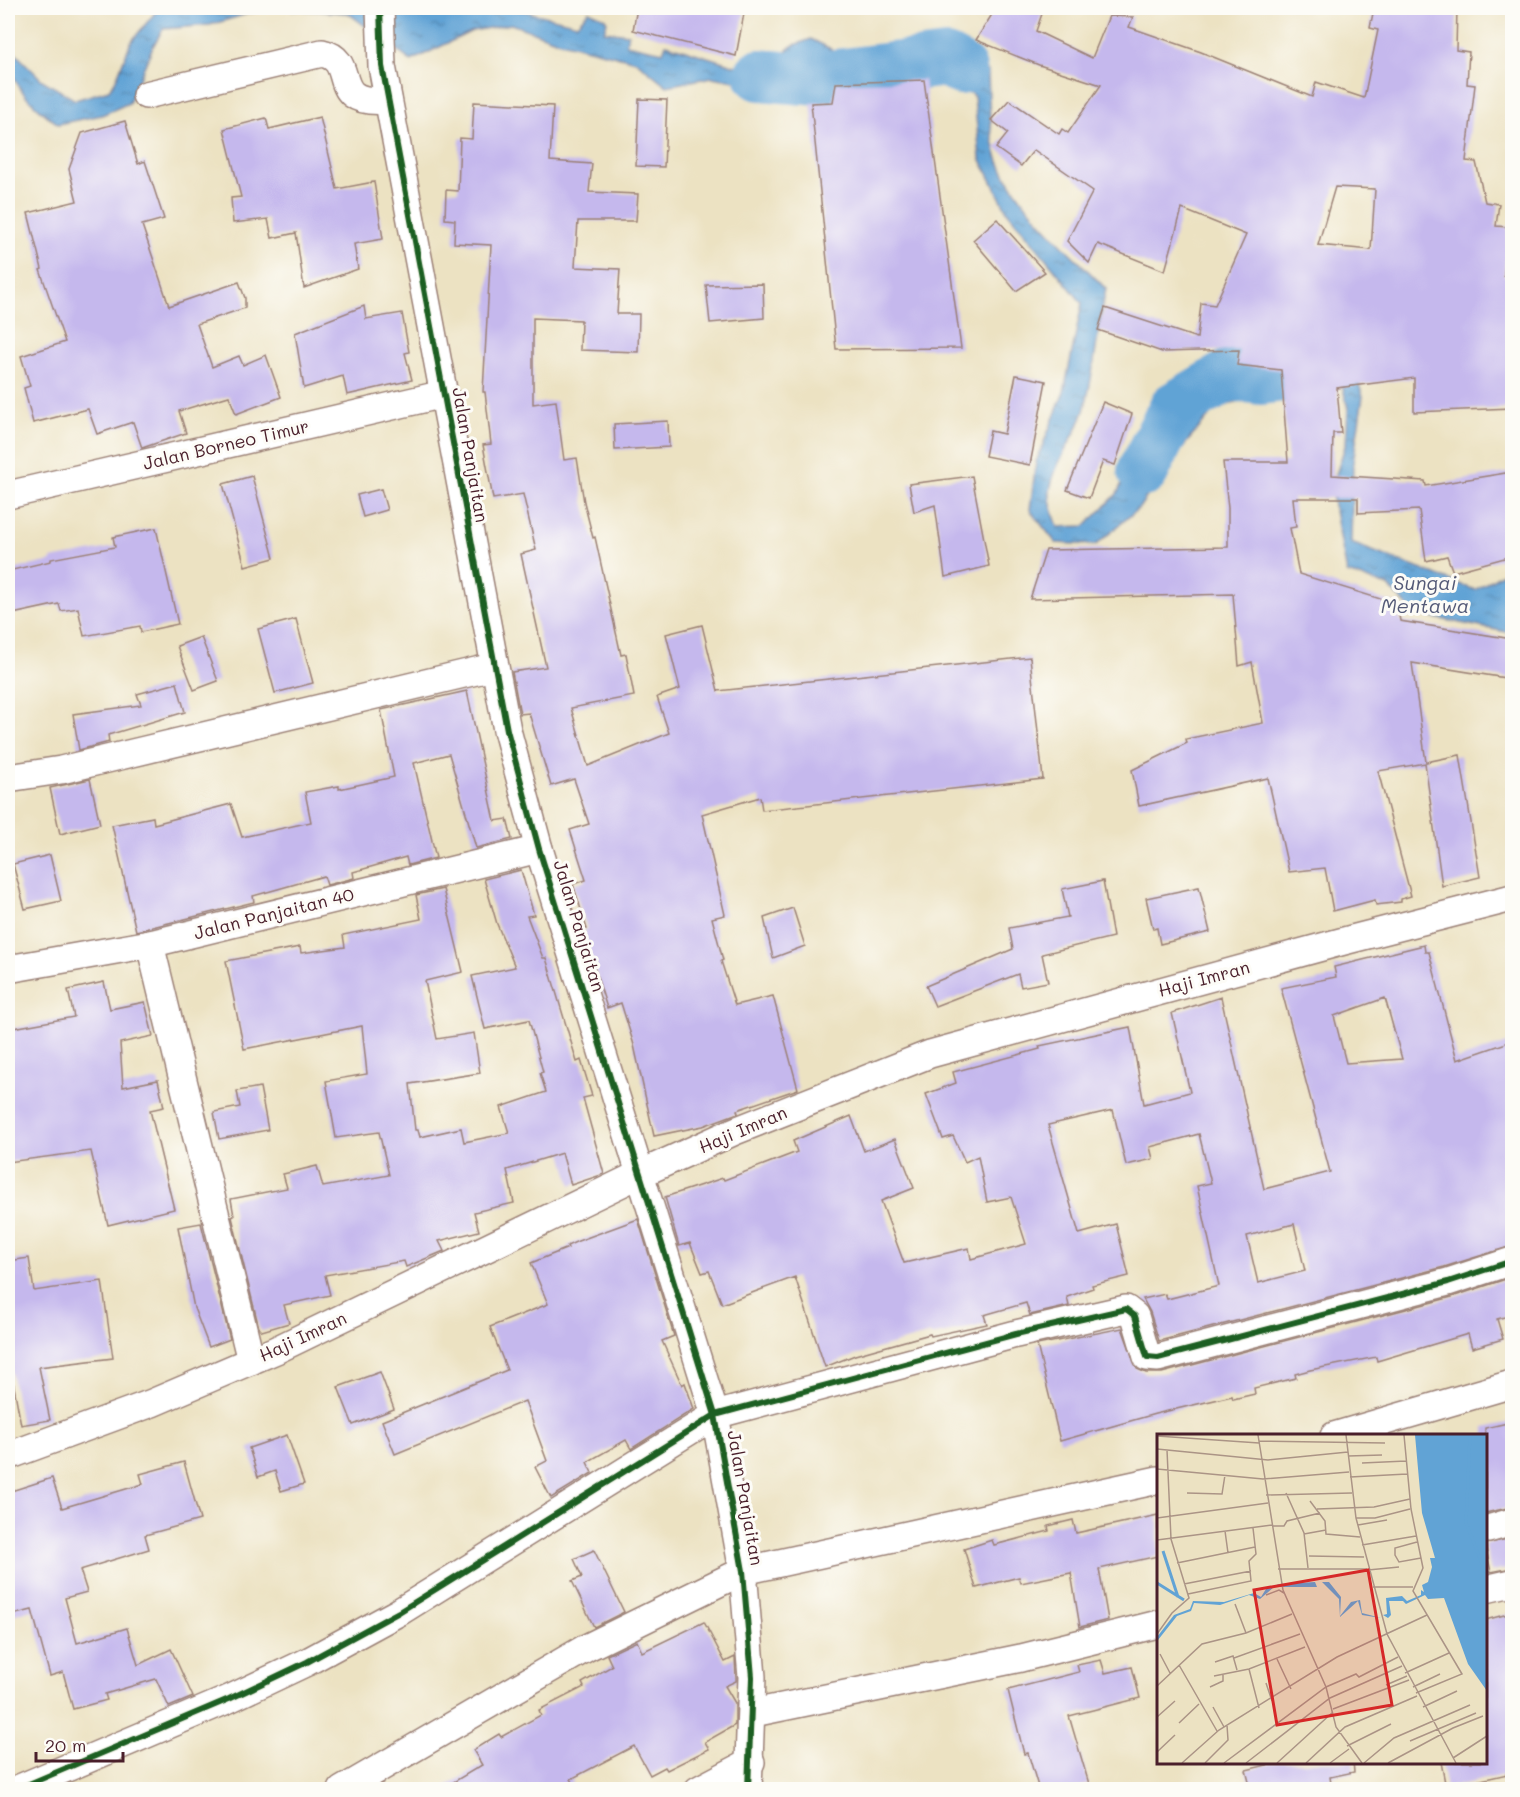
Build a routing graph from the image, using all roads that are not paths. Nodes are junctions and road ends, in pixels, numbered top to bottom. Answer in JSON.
{"nodes":[{"id":1,"x":380,"y":8,"type":"edge"},
{"id":2,"x":146,"y":95,"type":"dead end"},
{"id":3,"x":388,"y":100,"type":"junction"},
{"id":4,"x":444,"y":394,"type":"junction"},
{"id":5,"x":8,"y":495,"type":"edge"},
{"id":6,"x":493,"y":667,"type":"junction"},
{"id":7,"x":8,"y":778,"type":"edge"},
{"id":8,"x":539,"y":849,"type":"junction"},
{"id":9,"x":1512,"y":898,"type":"edge"},
{"id":10,"x":150,"y":944,"type":"junction"},
{"id":11,"x":8,"y":969,"type":"edge"},
{"id":12,"x":640,"y":1174,"type":"junction"},
{"id":13,"x":1512,"y":1261,"type":"edge"},
{"id":14,"x":250,"y":1361,"type":"junction"},
{"id":15,"x":1512,"y":1384,"type":"edge"},
{"id":16,"x":715,"y":1415,"type":"junction"},
{"id":17,"x":1341,"y":1434,"type":"edge"},
{"id":18,"x":8,"y":1456,"type":"edge"},
{"id":19,"x":1157,"y":1480,"type":"edge"},
{"id":20,"x":743,"y":1571,"type":"junction"},
{"id":21,"x":1512,"y":1583,"type":"edge"},
{"id":22,"x":1487,"y":1589,"type":"edge"},
{"id":23,"x":1157,"y":1624,"type":"edge"},
{"id":24,"x":753,"y":1713,"type":"junction"},
{"id":25,"x":751,"y":1762,"type":"junction"},
{"id":26,"x":15,"y":1790,"type":"edge"},
{"id":27,"x":342,"y":1790,"type":"edge"},
{"id":28,"x":698,"y":1790,"type":"edge"},
{"id":29,"x":748,"y":1790,"type":"edge"}],
"edges":[{"from":1,"to":3,"type":"street","name":"Jalan Panjaitan"},
{"from":2,"to":3,"type":"street"},
{"from":3,"to":4,"type":"street","name":"Jalan Panjaitan"},
{"from":4,"to":5,"type":"street","name":"Jalan Borneo Timur"},
{"from":4,"to":6,"type":"street","name":"Jalan Panjaitan"},
{"from":6,"to":7,"type":"street"},
{"from":6,"to":8,"type":"street","name":"Jalan Panjaitan"},
{"from":8,"to":10,"type":"street","name":"Jalan Panjaitan 40"},
{"from":8,"to":12,"type":"street","name":"Jalan Panjaitan"},
{"from":9,"to":12,"type":"street","name":"Haji Imran"},
{"from":10,"to":11,"type":"street","name":"Jalan Panjaitan 40"},
{"from":10,"to":14,"type":"street"},
{"from":12,"to":14,"type":"street","name":"Haji Imran"},
{"from":12,"to":16,"type":"street","name":"Jalan Panjaitan"},
{"from":13,"to":16,"type":"street"},
{"from":14,"to":18,"type":"street","name":"Haji Imran"},
{"from":15,"to":17,"type":"street"},
{"from":16,"to":20,"type":"street","name":"Jalan Panjaitan"},
{"from":16,"to":26,"type":"street"},
{"from":19,"to":20,"type":"street"},
{"from":20,"to":24,"type":"street","name":"Jalan Panjaitan"},
{"from":20,"to":27,"type":"street"},
{"from":21,"to":22,"type":"street"},
{"from":23,"to":24,"type":"street"},
{"from":24,"to":25,"type":"street","name":"Jalan Panjaitan"},
{"from":25,"to":28,"type":"street"},
{"from":25,"to":29,"type":"street","name":"Jalan Panjaitan"}]}
